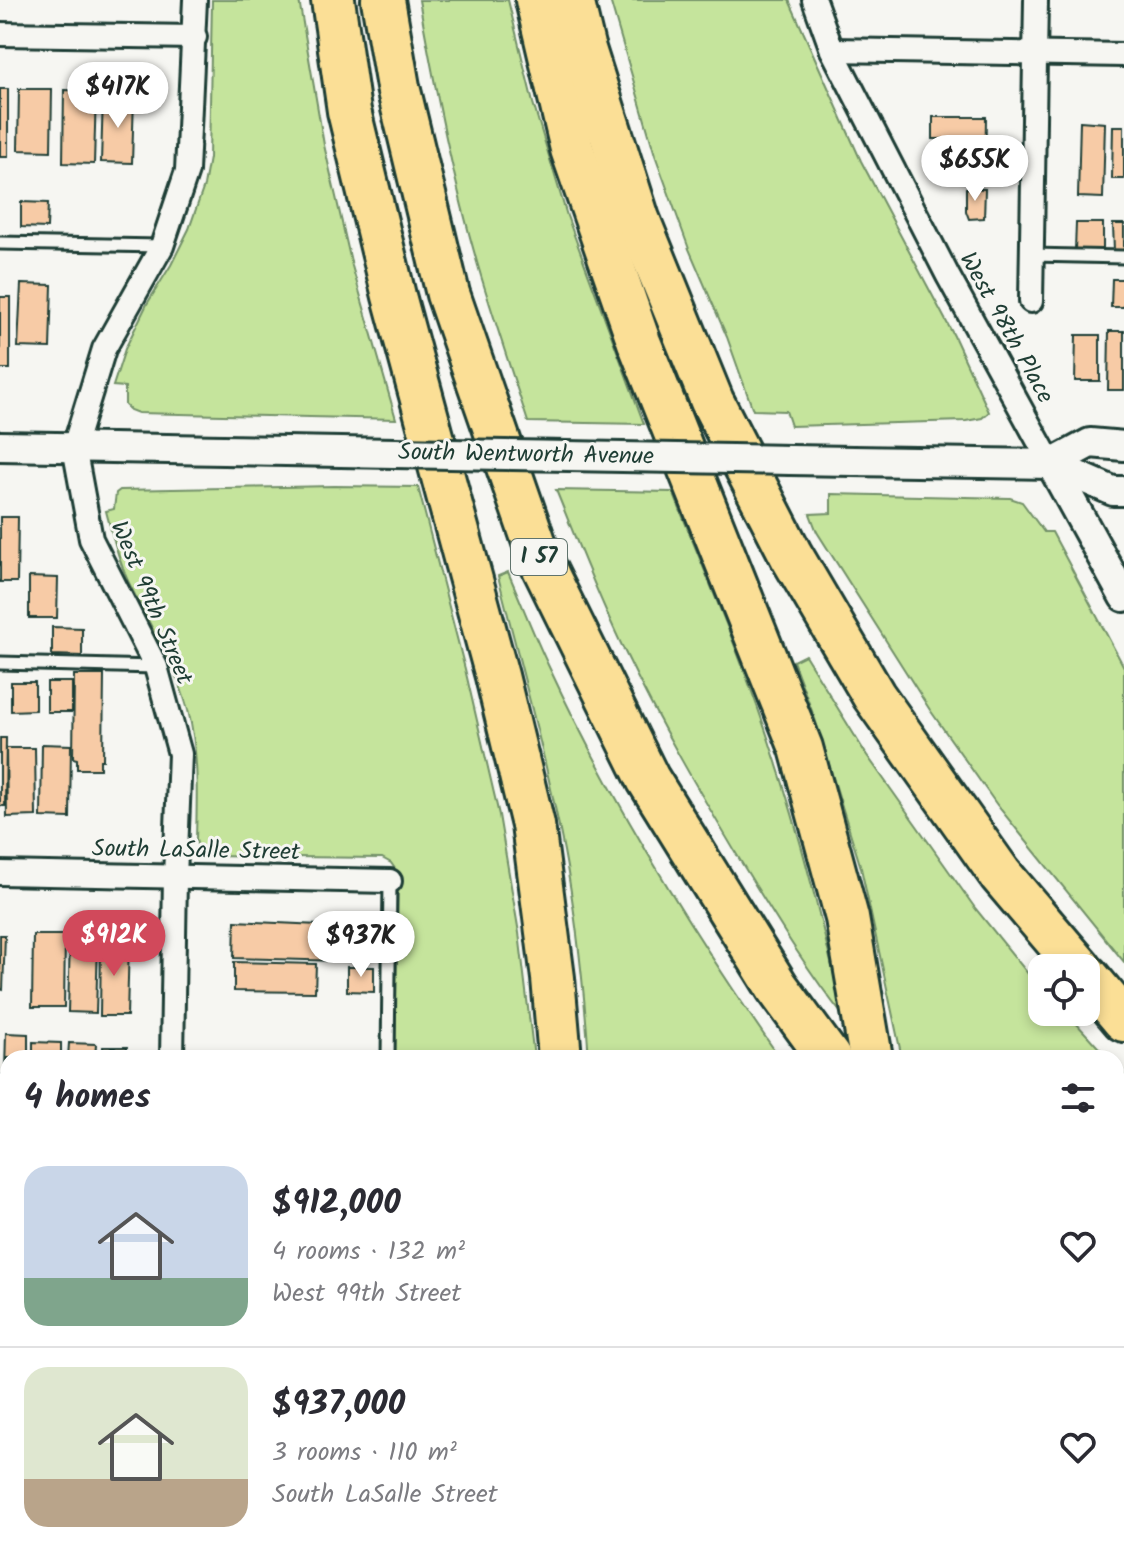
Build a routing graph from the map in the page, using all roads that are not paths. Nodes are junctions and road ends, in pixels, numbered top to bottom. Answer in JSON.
{"nodes":[{"id":1,"x":195,"y":0,"type":"edge"},
{"id":2,"x":333,"y":0,"type":"edge"},
{"id":3,"x":383,"y":0,"type":"edge"},
{"id":4,"x":537,"y":0,"type":"edge"},
{"id":5,"x":572,"y":0,"type":"edge"},
{"id":6,"x":814,"y":0,"type":"edge"},
{"id":7,"x":1036,"y":0,"type":"edge"},
{"id":8,"x":0,"y":34,"type":"edge"},
{"id":9,"x":195,"y":37,"type":"junction"},
{"id":10,"x":832,"y":50,"type":"junction"},
{"id":11,"x":1035,"y":53,"type":"junction"},
{"id":12,"x":1124,"y":55,"type":"edge"},
{"id":13,"x":0,"y":243,"type":"edge"},
{"id":14,"x":162,"y":246,"type":"junction"},
{"id":15,"x":1032,"y":255,"type":"junction"},
{"id":16,"x":1124,"y":257,"type":"edge"},
{"id":17,"x":1031,"y":301,"type":"dead end"},
{"id":18,"x":0,"y":446,"type":"edge"},
{"id":19,"x":1124,"y":446,"type":"edge"},
{"id":20,"x":74,"y":447,"type":"junction"},
{"id":21,"x":1051,"y":464,"type":"junction"},
{"id":22,"x":1124,"y":491,"type":"edge"},
{"id":23,"x":1124,"y":597,"type":"edge"},
{"id":24,"x":0,"y":663,"type":"edge"},
{"id":25,"x":156,"y":667,"type":"junction"},
{"id":26,"x":0,"y":873,"type":"edge"},
{"id":27,"x":175,"y":877,"type":"junction"},
{"id":28,"x":390,"y":881,"type":"joint"},
{"id":29,"x":1068,"y":954,"type":"edge"},
{"id":30,"x":1100,"y":992,"type":"edge"},
{"id":31,"x":1124,"y":1020,"type":"edge"},
{"id":32,"x":172,"y":1050,"type":"edge"},
{"id":33,"x":388,"y":1050,"type":"edge"},
{"id":34,"x":559,"y":1050,"type":"edge"},
{"id":35,"x":823,"y":1050,"type":"edge"},
{"id":36,"x":870,"y":1050,"type":"edge"}],
"edges":[{"from":1,"to":9,"type":"street","name":"West 99th Street"},
{"from":2,"to":34,"type":"highway"},
{"from":3,"to":35,"type":"highway","number":"I 57"},
{"from":4,"to":36,"type":"highway"},
{"from":5,"to":29,"type":"highway"},
{"from":6,"to":10,"type":"street","name":"West 98th Place"},
{"from":7,"to":11,"type":"street"},
{"from":8,"to":9,"type":"street"},
{"from":9,"to":14,"type":"street","name":"West 99th Street"},
{"from":10,"to":11,"type":"street"},
{"from":10,"to":21,"type":"street","name":"West 98th Place"},
{"from":11,"to":12,"type":"street"},
{"from":11,"to":15,"type":"street"},
{"from":13,"to":14,"type":"lane"},
{"from":14,"to":20,"type":"street","name":"West 99th Street"},
{"from":15,"to":16,"type":"lane"},
{"from":15,"to":17,"type":"street"},
{"from":18,"to":20,"type":"street","name":"South Wentworth Avenue"},
{"from":19,"to":21,"type":"street","name":"South Wentworth Avenue"},
{"from":20,"to":21,"type":"street","name":"South Wentworth Avenue","bridge":true},
{"from":20,"to":25,"type":"street","name":"West 99th Street"},
{"from":21,"to":22,"type":"street","name":"South Wentworth Avenue"},
{"from":21,"to":23,"type":"street"},
{"from":24,"to":25,"type":"lane"},
{"from":25,"to":27,"type":"street","name":"West 99th Street"},
{"from":26,"to":27,"type":"street","name":"South LaSalle Street"},
{"from":27,"to":28,"type":"street","name":"South LaSalle Street"},
{"from":27,"to":32,"type":"street","name":"West 99th Street"},
{"from":28,"to":33,"type":"lane"},
{"from":30,"to":31,"type":"highway"}]}
